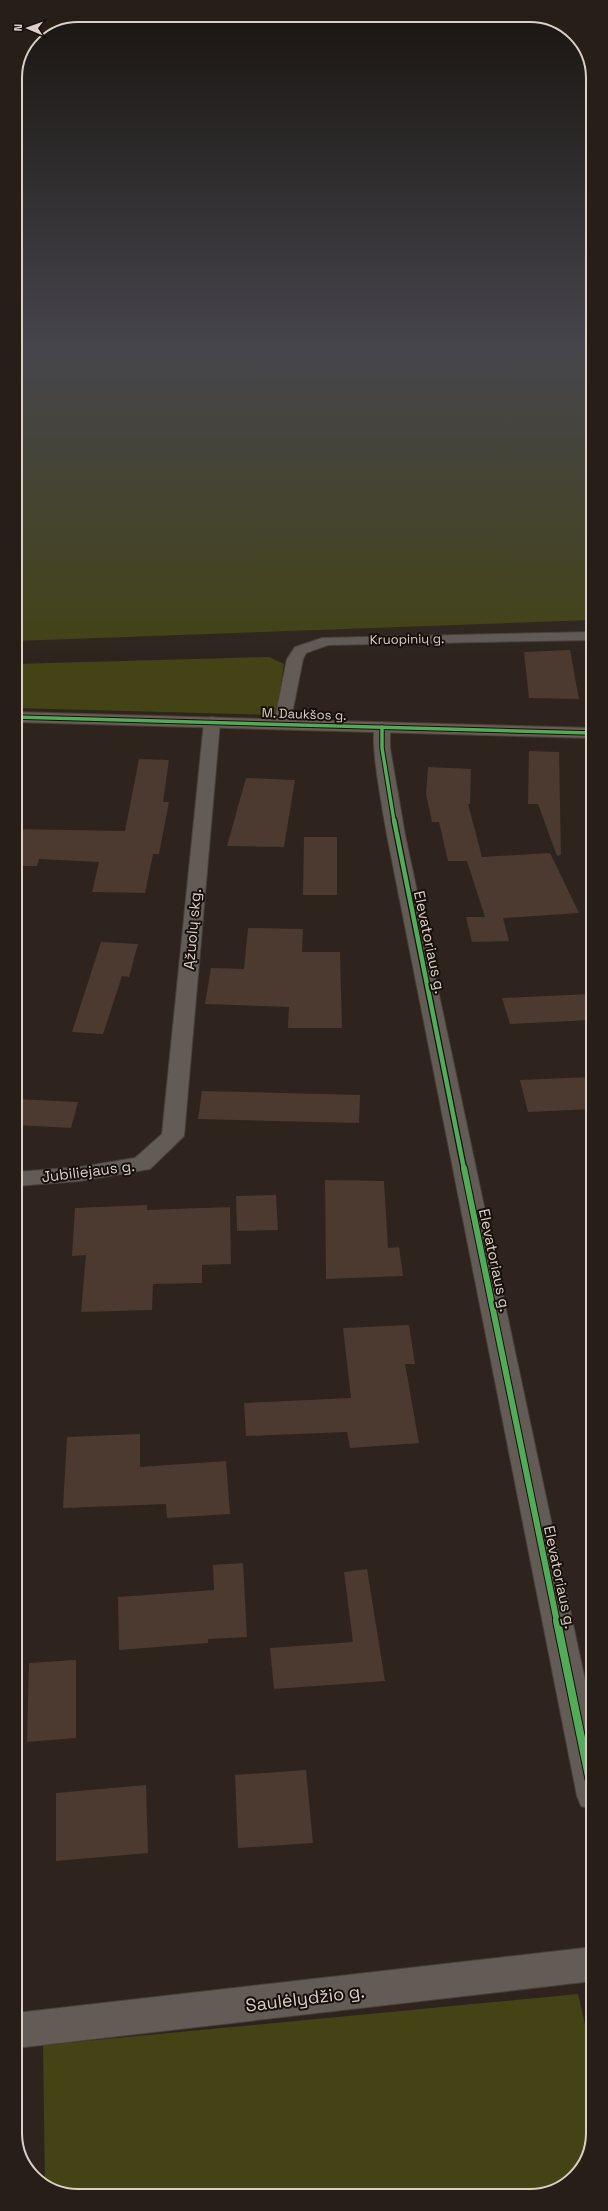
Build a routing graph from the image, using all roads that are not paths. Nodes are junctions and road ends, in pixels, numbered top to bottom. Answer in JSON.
{"nodes":[{"id":1,"x":586,"y":636,"type":"edge"},
{"id":2,"x":22,"y":717,"type":"edge"},
{"id":3,"x":212,"y":722,"type":"junction"},
{"id":4,"x":282,"y":724,"type":"junction"},
{"id":5,"x":382,"y":727,"type":"junction"},
{"id":6,"x":586,"y":732,"type":"edge"},
{"id":7,"x":173,"y":1136,"type":"joint"},
{"id":8,"x":22,"y":1179,"type":"edge"},
{"id":9,"x":586,"y":1762,"type":"edge"},
{"id":10,"x":586,"y":1965,"type":"edge"},
{"id":11,"x":22,"y":2030,"type":"edge"}],
"edges":[{"from":1,"to":4,"type":"street","name":"Kruopinių g."},
{"from":2,"to":3,"type":"main road","name":"M. Daukšos g."},
{"from":3,"to":4,"type":"main road","name":"M. Daukšos g."},
{"from":3,"to":7,"type":"street","name":"Ąžuolų skg."},
{"from":4,"to":5,"type":"main road","name":"M. Daukšos g."},
{"from":5,"to":6,"type":"main road","name":"M. Daukšos g."},
{"from":5,"to":9,"type":"street","name":"Elevatoriaus g."},
{"from":7,"to":8,"type":"street","name":"Jubiliejaus g."},
{"from":10,"to":11,"type":"street","name":"Saulėlydžio g."}]}
